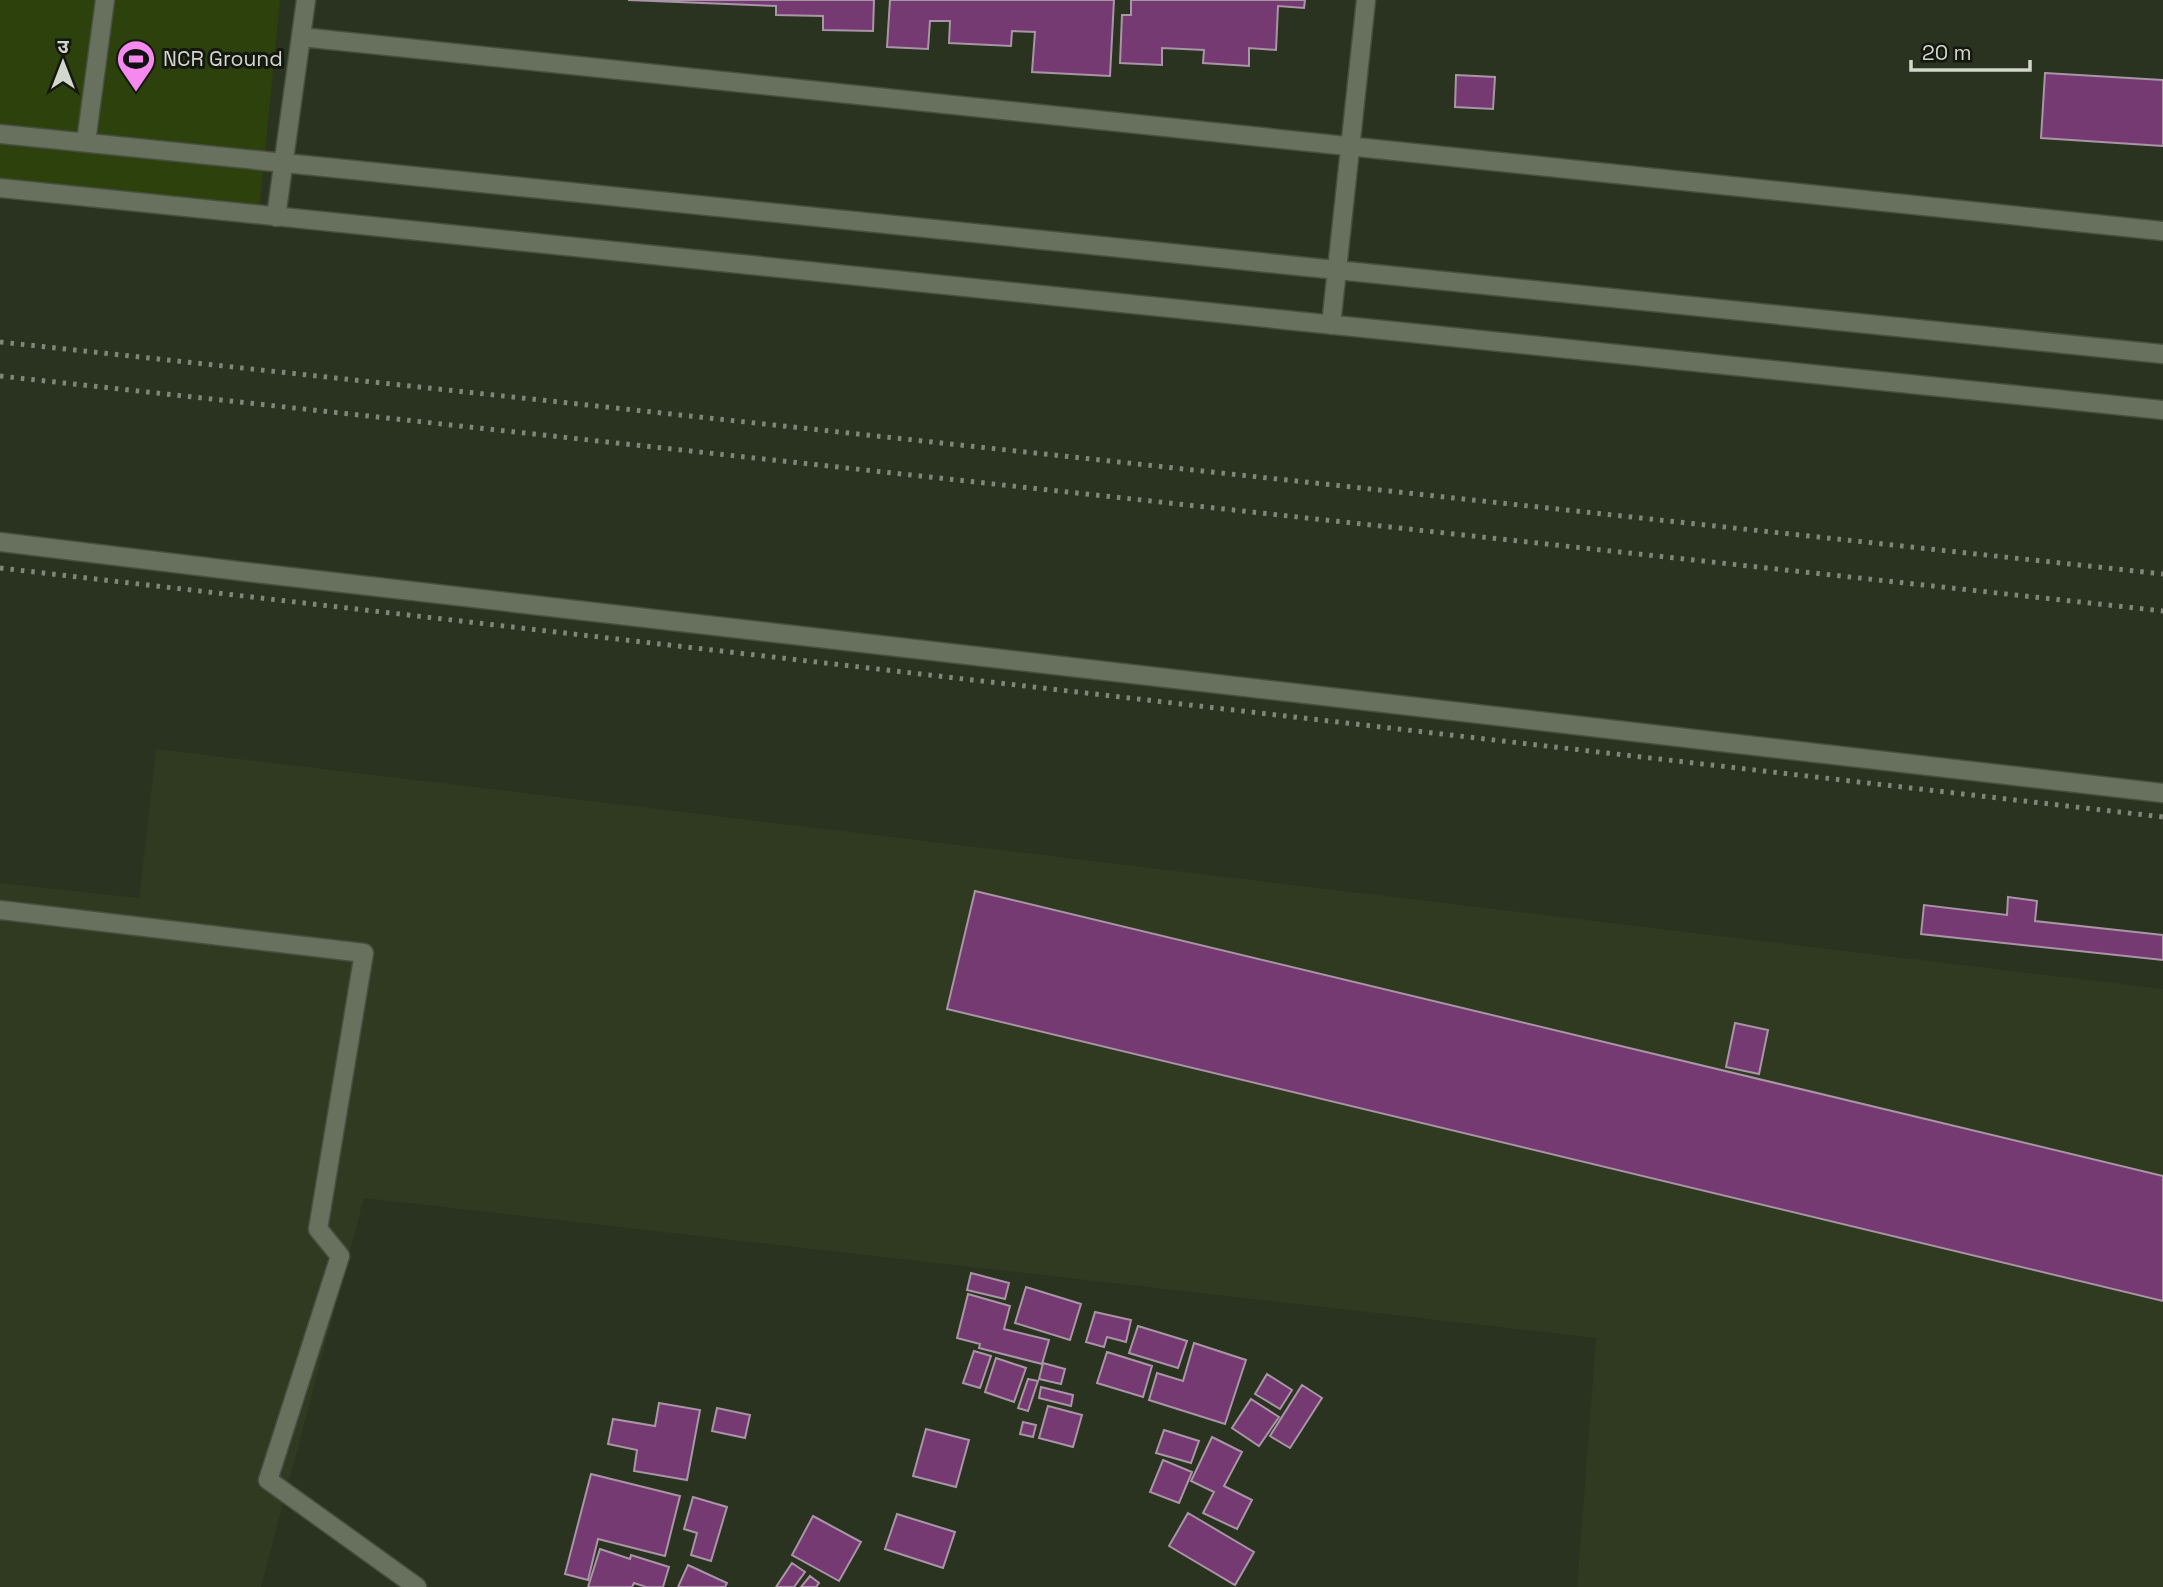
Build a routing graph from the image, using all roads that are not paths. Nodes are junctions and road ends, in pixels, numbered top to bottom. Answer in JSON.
{"nodes":[{"id":1,"x":105,"y":0,"type":"edge"},
{"id":2,"x":306,"y":0,"type":"edge"},
{"id":3,"x":1366,"y":0,"type":"edge"},
{"id":4,"x":300,"y":37,"type":"junction"},
{"id":5,"x":0,"y":134,"type":"edge"},
{"id":6,"x":86,"y":142,"type":"junction"},
{"id":7,"x":1350,"y":146,"type":"junction"},
{"id":8,"x":283,"y":163,"type":"junction"},
{"id":9,"x":0,"y":188,"type":"edge"},
{"id":10,"x":276,"y":217,"type":"junction"},
{"id":11,"x":2163,"y":231,"type":"edge"},
{"id":12,"x":1337,"y":270,"type":"junction"},
{"id":13,"x":1331,"y":325,"type":"junction"},
{"id":14,"x":2163,"y":354,"type":"edge"},
{"id":15,"x":2163,"y":410,"type":"edge"},
{"id":16,"x":0,"y":542,"type":"edge"},
{"id":17,"x":2163,"y":793,"type":"edge"},
{"id":18,"x":0,"y":909,"type":"edge"},
{"id":19,"x":417,"y":1587,"type":"edge"}],
"edges":[{"from":1,"to":6,"type":"street"},
{"from":2,"to":4,"type":"street"},
{"from":3,"to":7,"type":"street"},
{"from":4,"to":7,"type":"street"},
{"from":4,"to":8,"type":"street"},
{"from":5,"to":6,"type":"street"},
{"from":6,"to":8,"type":"street"},
{"from":7,"to":11,"type":"street"},
{"from":7,"to":12,"type":"street"},
{"from":8,"to":10,"type":"street"},
{"from":8,"to":12,"type":"street"},
{"from":9,"to":10,"type":"street"},
{"from":10,"to":13,"type":"street"},
{"from":12,"to":13,"type":"street"},
{"from":12,"to":14,"type":"street"},
{"from":13,"to":15,"type":"street"},
{"from":16,"to":17,"type":"street"},
{"from":18,"to":19,"type":"street"}]}
